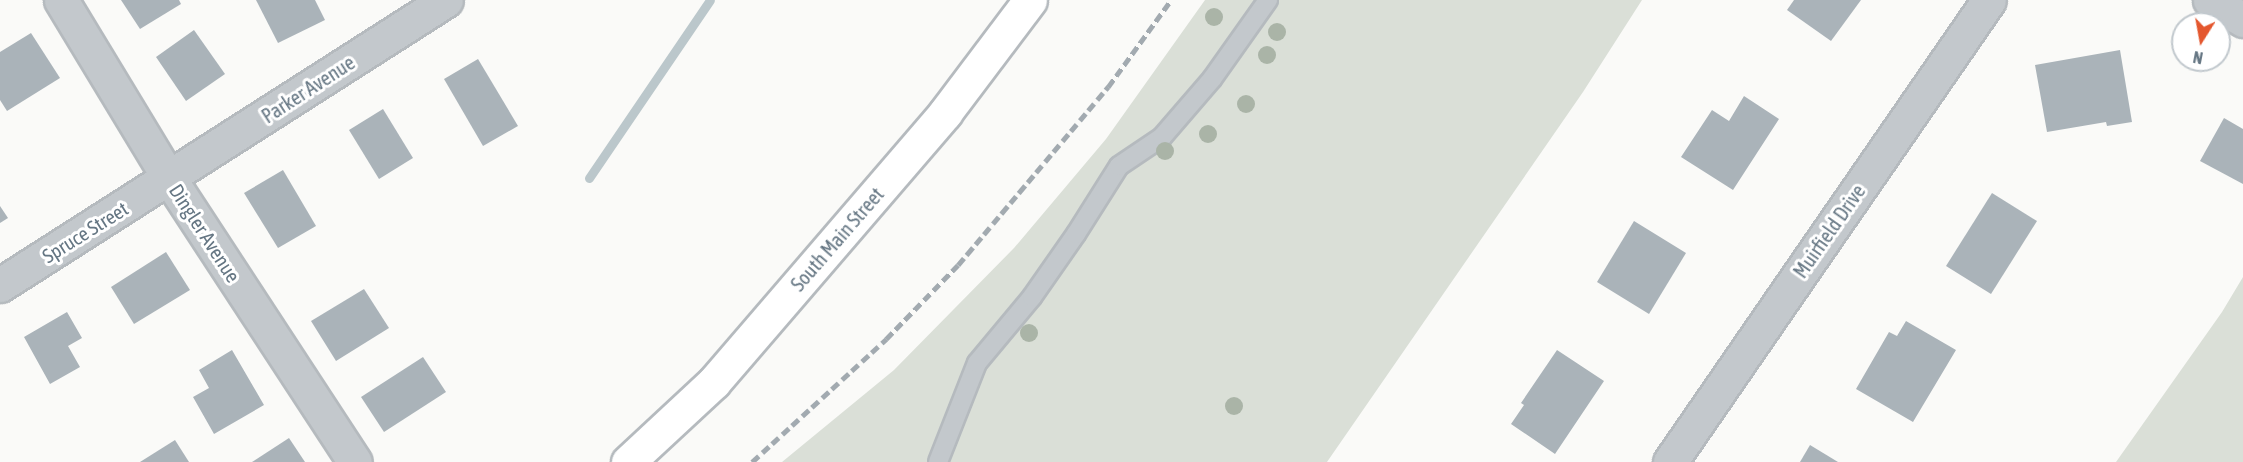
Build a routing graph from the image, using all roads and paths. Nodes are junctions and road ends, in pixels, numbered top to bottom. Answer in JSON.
{"nodes":[{"id":1,"x":61,"y":0,"type":"edge"},
{"id":2,"x":446,"y":0,"type":"edge"},
{"id":3,"x":1030,"y":0,"type":"edge"},
{"id":4,"x":1268,"y":0,"type":"edge"},
{"id":5,"x":1989,"y":0,"type":"edge"},
{"id":6,"x":2210,"y":0,"type":"edge"},
{"id":7,"x":2243,"y":20,"type":"edge"},
{"id":8,"x":169,"y":178,"type":"junction"},
{"id":9,"x":0,"y":285,"type":"edge"},
{"id":10,"x":355,"y":462,"type":"edge"},
{"id":11,"x":628,"y":462,"type":"edge"},
{"id":12,"x":938,"y":462,"type":"edge"},
{"id":13,"x":1670,"y":462,"type":"edge"}],
"edges":[{"from":1,"to":8,"type":"street","name":"Dingler Avenue"},
{"from":2,"to":8,"type":"street","name":"Parker Avenue"},
{"from":3,"to":11,"type":"main road","name":"South Main Street"},
{"from":4,"to":12,"type":"lane"},
{"from":5,"to":13,"type":"street","name":"Muirfield Drive"},
{"from":6,"to":7,"type":"street"},
{"from":8,"to":9,"type":"street","name":"Spruce Street"},
{"from":8,"to":10,"type":"street","name":"Dingler Avenue"}]}
